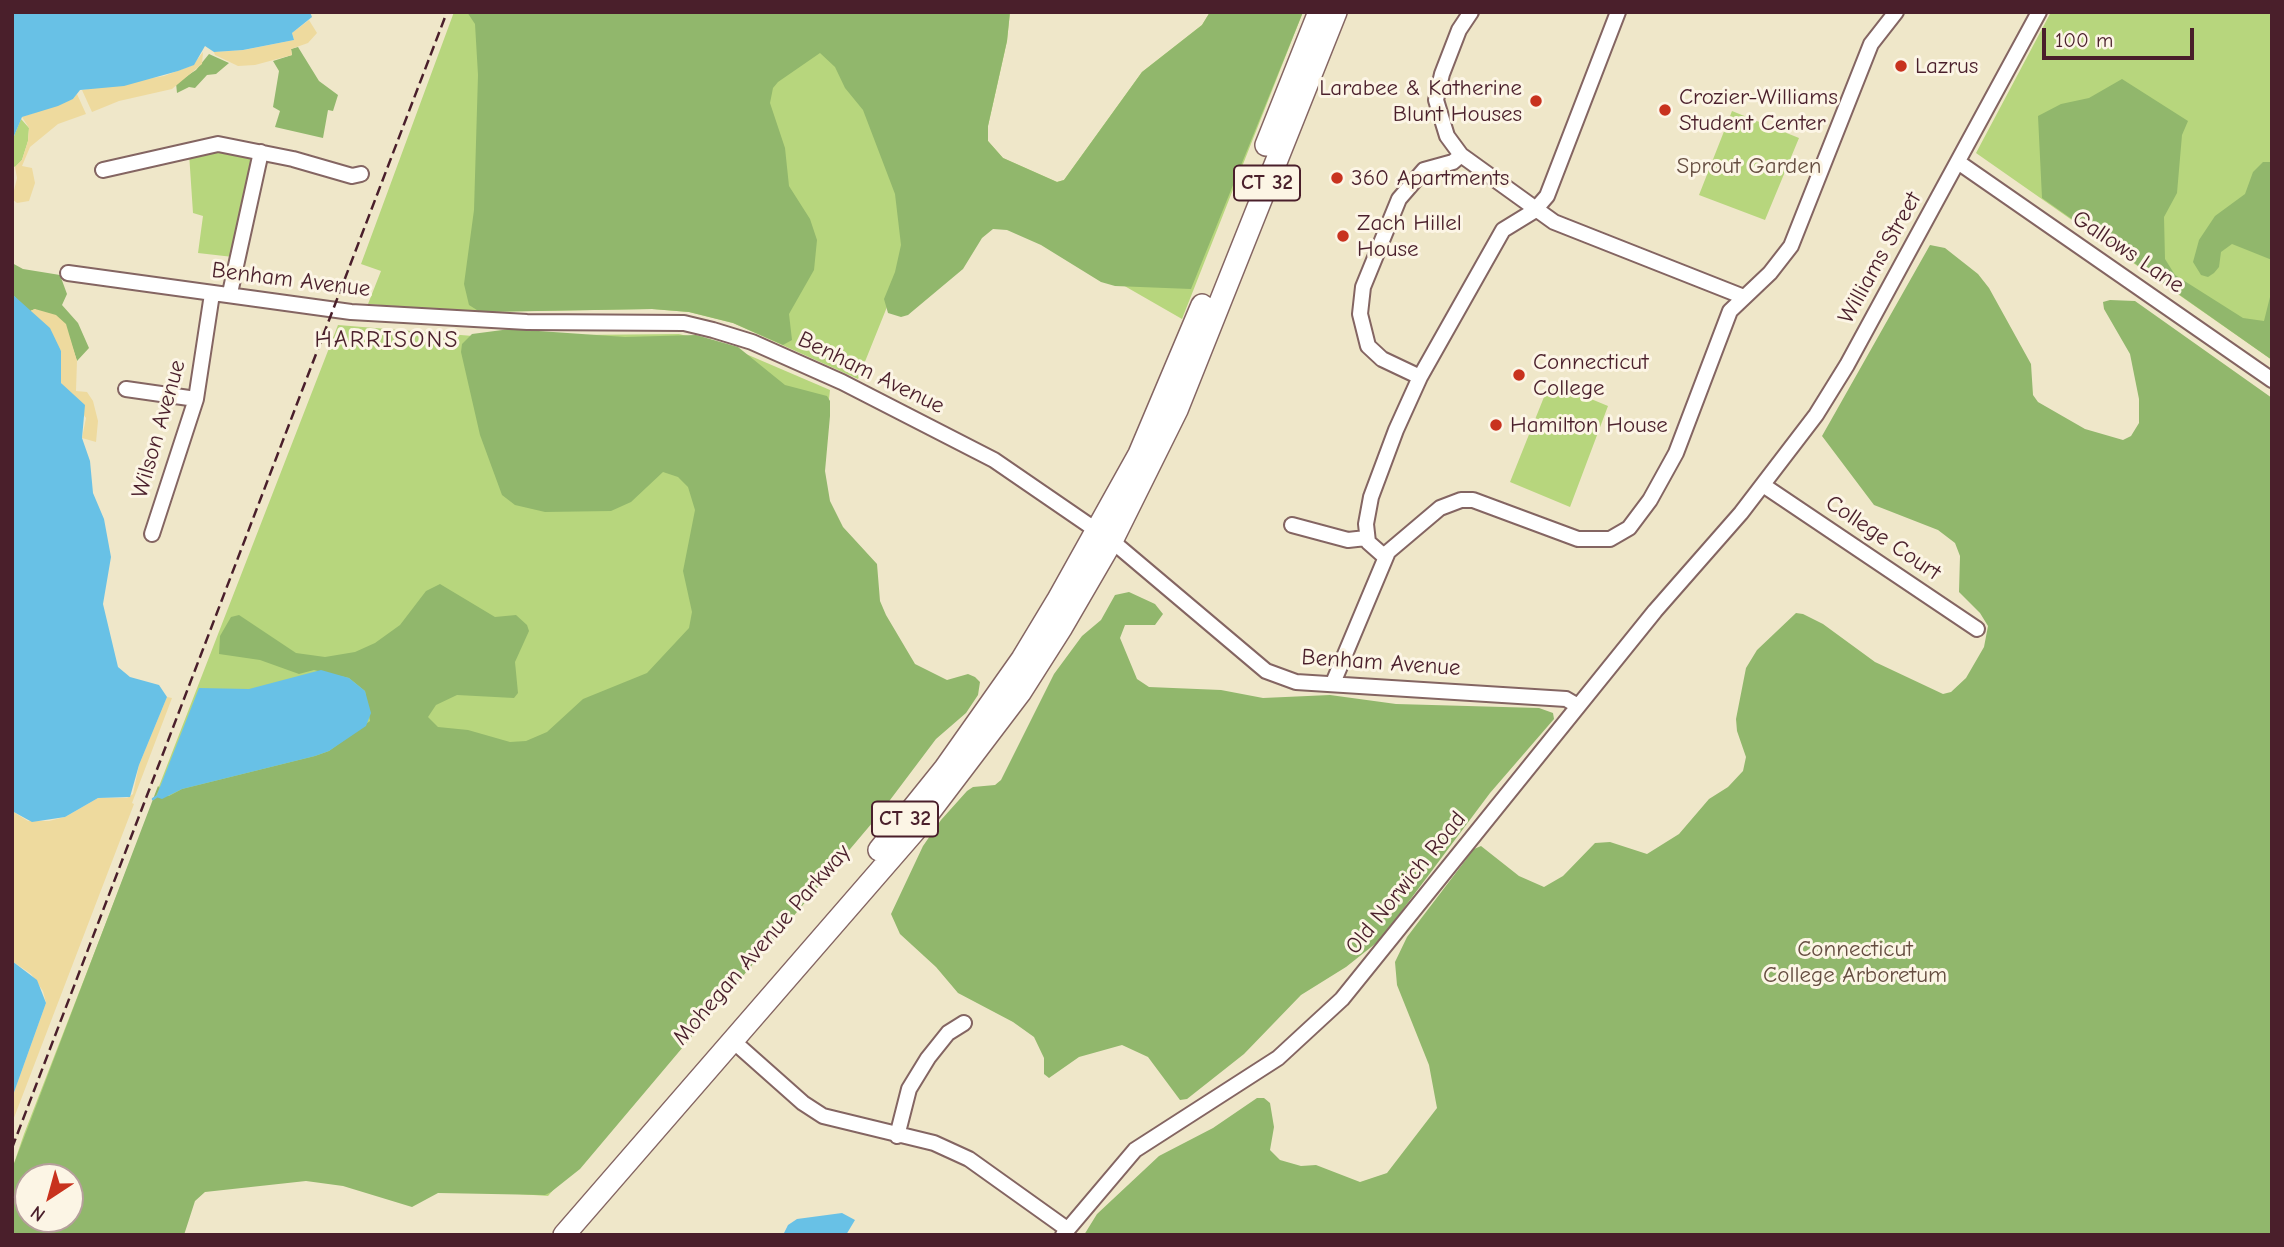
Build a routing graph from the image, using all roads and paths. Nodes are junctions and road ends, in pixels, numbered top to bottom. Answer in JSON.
{"nodes":[{"id":1,"x":1319,"y":12,"type":"edge"},
{"id":2,"x":1336,"y":12,"type":"edge"},
{"id":3,"x":1471,"y":12,"type":"edge"},
{"id":4,"x":1618,"y":12,"type":"edge"},
{"id":5,"x":1896,"y":12,"type":"edge"},
{"id":6,"x":2039,"y":12,"type":"edge"},
{"id":7,"x":261,"y":152,"type":"junction"},
{"id":8,"x":1461,"y":155,"type":"junction"},
{"id":9,"x":1958,"y":162,"type":"junction"},
{"id":10,"x":103,"y":170,"type":"dead end"},
{"id":11,"x":361,"y":174,"type":"dead end"},
{"id":12,"x":1534,"y":211,"type":"junction"},
{"id":13,"x":68,"y":273,"type":"dead end"},
{"id":14,"x":230,"y":293,"type":"junction"},
{"id":15,"x":212,"y":294,"type":"junction"},
{"id":16,"x":1744,"y":297,"type":"junction"},
{"id":17,"x":1191,"y":351,"type":"junction"},
{"id":18,"x":1420,"y":377,"type":"junction"},
{"id":19,"x":2272,"y":380,"type":"edge"},
{"id":20,"x":126,"y":389,"type":"dead end"},
{"id":21,"x":196,"y":399,"type":"junction"},
{"id":22,"x":1763,"y":485,"type":"junction"},
{"id":23,"x":1741,"y":513,"type":"joint"},
{"id":24,"x":1292,"y":525,"type":"dead end"},
{"id":25,"x":152,"y":534,"type":"dead end"},
{"id":26,"x":1105,"y":536,"type":"junction"},
{"id":27,"x":1366,"y":538,"type":"junction"},
{"id":28,"x":1385,"y":557,"type":"junction"},
{"id":29,"x":1977,"y":629,"type":"dead end"},
{"id":30,"x":1333,"y":683,"type":"junction"},
{"id":31,"x":1578,"y":706,"type":"junction"},
{"id":32,"x":964,"y":1023,"type":"dead end"},
{"id":33,"x":732,"y":1040,"type":"junction"},
{"id":34,"x":897,"y":1136,"type":"junction"},
{"id":35,"x":1065,"y":1232,"type":"edge"},
{"id":36,"x":546,"y":1235,"type":"edge"},
{"id":37,"x":564,"y":1235,"type":"edge"}],
"edges":[{"from":1,"to":17,"type":"highway","number":"CT 32"},
{"from":2,"to":17,"type":"highway","number":"CT 32"},
{"from":3,"to":8,"type":"street"},
{"from":4,"to":12,"type":"street"},
{"from":5,"to":16,"type":"street"},
{"from":6,"to":9,"type":"street","name":"Williams Street"},
{"from":7,"to":10,"type":"street"},
{"from":7,"to":11,"type":"street"},
{"from":7,"to":14,"type":"street"},
{"from":8,"to":12,"type":"street"},
{"from":8,"to":18,"type":"street"},
{"from":9,"to":19,"type":"street","name":"Gallows Lane"},
{"from":9,"to":22,"type":"street","name":"Williams Street"},
{"from":12,"to":16,"type":"street"},
{"from":12,"to":18,"type":"street"},
{"from":13,"to":15,"type":"street","name":"Benham Avenue"},
{"from":14,"to":15,"type":"street","name":"Benham Avenue"},
{"from":14,"to":26,"type":"street","name":"Benham Avenue"},
{"from":15,"to":21,"type":"street","name":"Wilson Avenue"},
{"from":16,"to":28,"type":"street"},
{"from":17,"to":26,"type":"highway","name":"Mohegan Avenue Parkway","number":"CT 32"},
{"from":18,"to":27,"type":"street"},
{"from":20,"to":21,"type":"street"},
{"from":21,"to":25,"type":"street","name":"Wilson Avenue"},
{"from":22,"to":23,"type":"street","name":"Williams Street"},
{"from":22,"to":29,"type":"street","name":"College Court"},
{"from":23,"to":31,"type":"street","name":"Old Norwich Road"},
{"from":24,"to":27,"type":"street"},
{"from":26,"to":30,"type":"street","name":"Benham Avenue"},
{"from":26,"to":33,"type":"highway","name":"Mohegan Avenue Parkway","number":"CT 32"},
{"from":26,"to":36,"type":"highway","name":"Mohegan Avenue Parkway","number":"CT 32"},
{"from":27,"to":28,"type":"street"},
{"from":28,"to":30,"type":"street"},
{"from":30,"to":31,"type":"street","name":"Benham Avenue"},
{"from":31,"to":35,"type":"street","name":"Old Norwich Road"},
{"from":32,"to":34,"type":"street"},
{"from":33,"to":34,"type":"street"},
{"from":33,"to":37,"type":"highway","name":"Mohegan Avenue Parkway","number":"CT 32"},
{"from":34,"to":35,"type":"street"}]}
